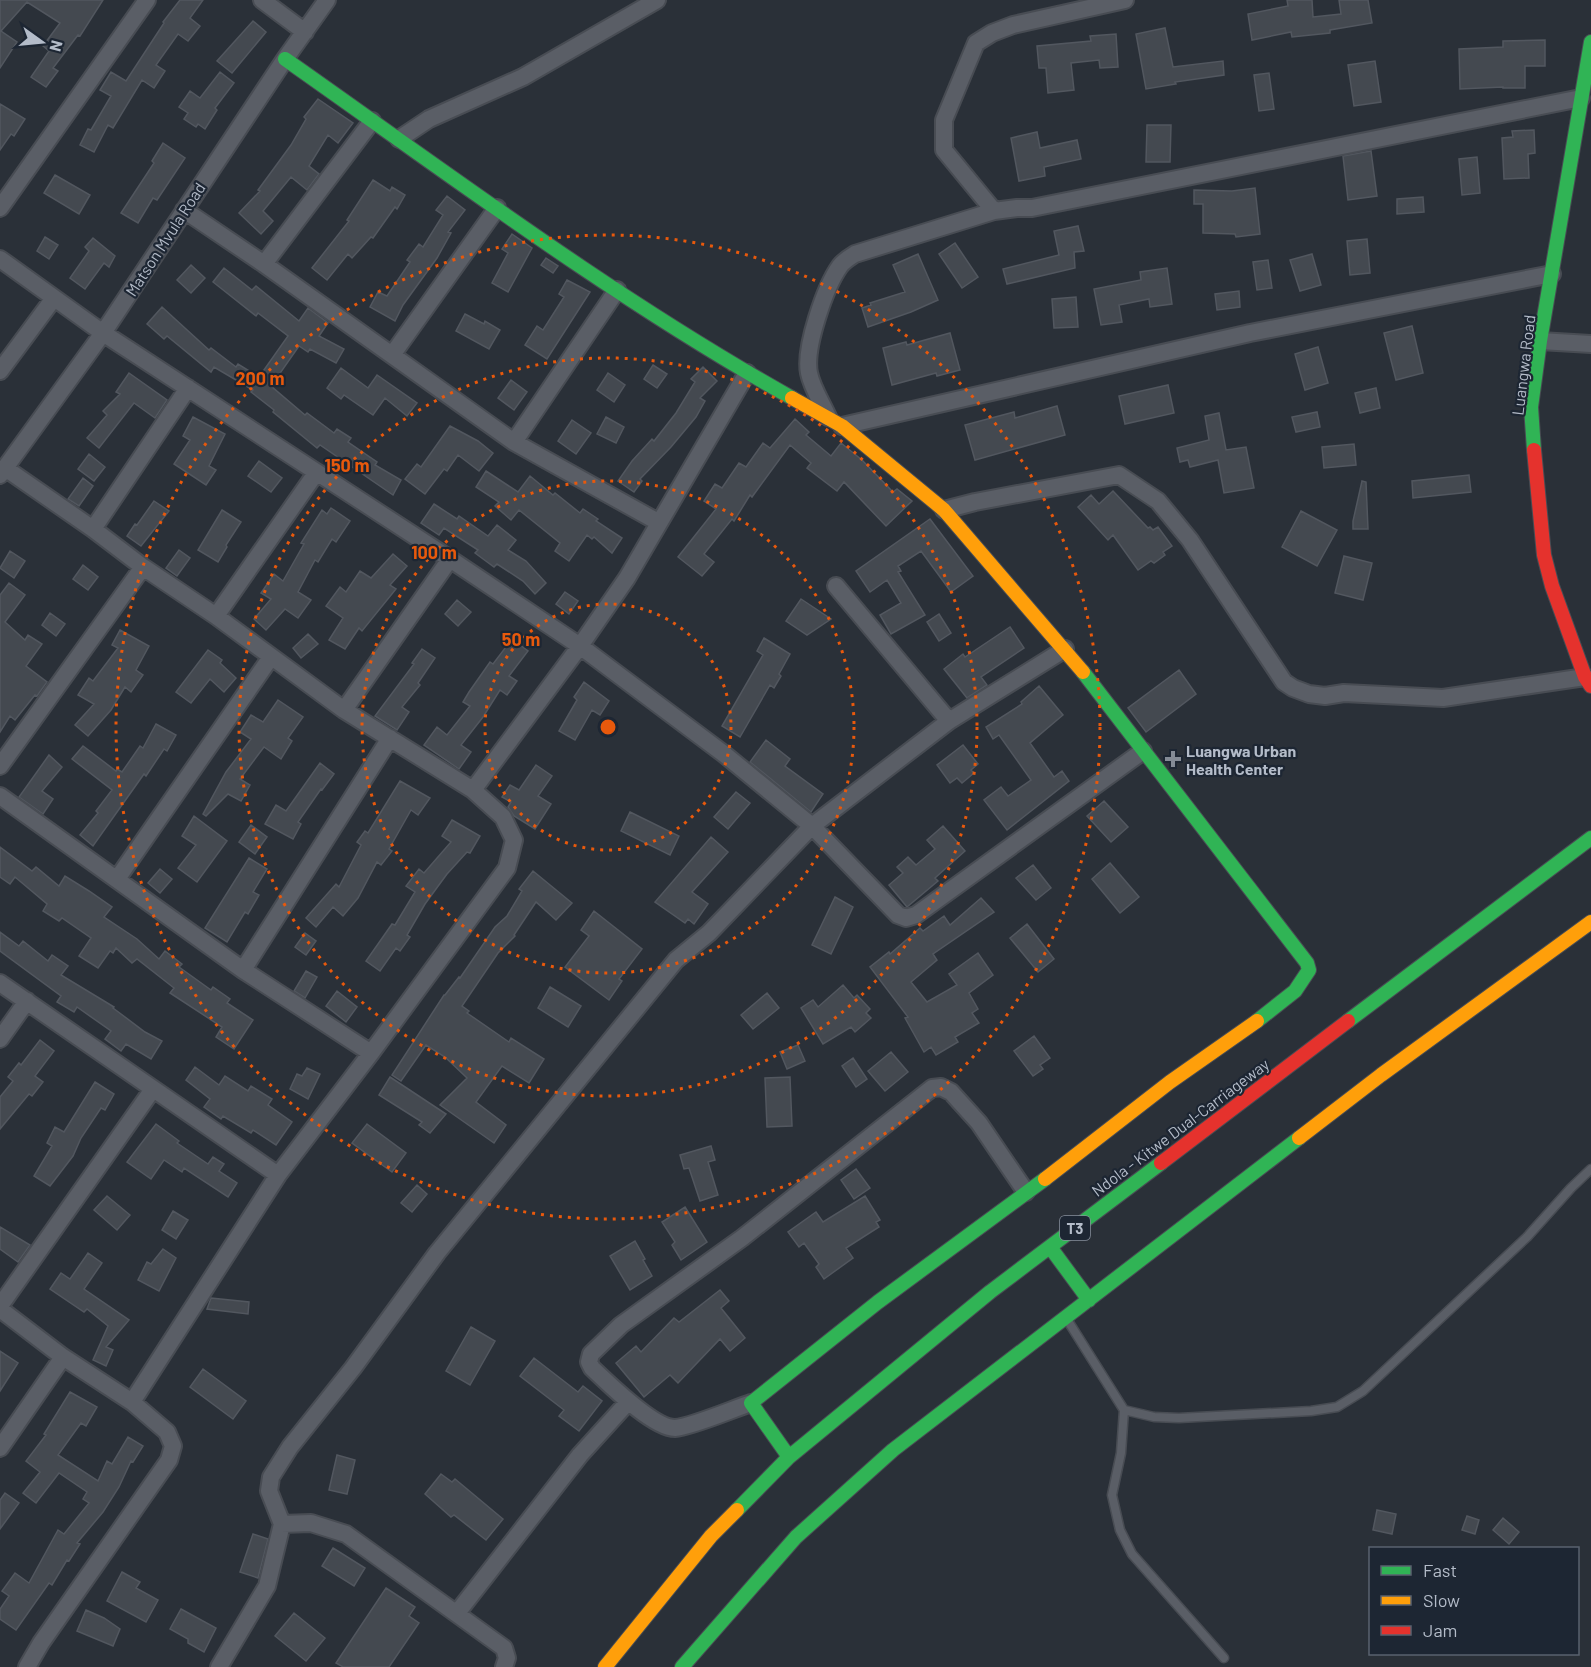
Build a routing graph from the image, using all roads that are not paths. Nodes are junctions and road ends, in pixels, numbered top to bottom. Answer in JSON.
{"nodes":[{"id":1,"x":147,"y":0,"type":"edge"},
{"id":2,"x":262,"y":0,"type":"edge"},
{"id":3,"x":327,"y":0,"type":"edge"},
{"id":4,"x":657,"y":0,"type":"edge"},
{"id":5,"x":1125,"y":0,"type":"edge"},
{"id":6,"x":305,"y":32,"type":"junction"},
{"id":7,"x":1591,"y":42,"type":"edge"},
{"id":8,"x":285,"y":59,"type":"junction"},
{"id":9,"x":1581,"y":98,"type":"junction"},
{"id":10,"x":372,"y":120,"type":"junction"},
{"id":11,"x":399,"y":139,"type":"junction"},
{"id":12,"x":0,"y":208,"type":"edge"},
{"id":13,"x":497,"y":208,"type":"junction"},
{"id":14,"x":184,"y":210,"type":"junction"},
{"id":15,"x":994,"y":211,"type":"junction"},
{"id":16,"x":0,"y":259,"type":"edge"},
{"id":17,"x":264,"y":264,"type":"junction"},
{"id":18,"x":1552,"y":274,"type":"junction"},
{"id":19,"x":617,"y":290,"type":"junction"},
{"id":20,"x":54,"y":298,"type":"junction"},
{"id":21,"x":103,"y":333,"type":"junction"},
{"id":22,"x":1540,"y":341,"type":"junction"},
{"id":23,"x":1591,"y":344,"type":"edge"},
{"id":24,"x":392,"y":355,"type":"junction"},
{"id":25,"x":0,"y":371,"type":"edge"},
{"id":26,"x":747,"y":373,"type":"junction"},
{"id":27,"x":188,"y":388,"type":"junction"},
{"id":28,"x":835,"y":422,"type":"junction"},
{"id":29,"x":514,"y":442,"type":"junction"},
{"id":30,"x":3,"y":471,"type":"edge"},
{"id":31,"x":316,"y":473,"type":"junction"},
{"id":32,"x":944,"y":510,"type":"junction"},
{"id":33,"x":658,"y":522,"type":"junction"},
{"id":34,"x":93,"y":529,"type":"junction"},
{"id":35,"x":450,"y":559,"type":"junction"},
{"id":36,"x":143,"y":567,"type":"junction"},
{"id":37,"x":836,"y":586,"type":"dead end"},
{"id":38,"x":216,"y":616,"type":"junction"},
{"id":39,"x":580,"y":646,"type":"junction"},
{"id":40,"x":1065,"y":649,"type":"junction"},
{"id":41,"x":271,"y":657,"type":"junction"},
{"id":42,"x":1588,"y":682,"type":"edge"},
{"id":43,"x":344,"y":710,"type":"junction"},
{"id":44,"x":949,"y":721,"type":"junction"},
{"id":45,"x":390,"y":738,"type":"junction"},
{"id":46,"x":1143,"y":751,"type":"junction"},
{"id":47,"x":0,"y":766,"type":"edge"},
{"id":48,"x":472,"y":790,"type":"junction"},
{"id":49,"x":0,"y":796,"type":"edge"},
{"id":50,"x":812,"y":826,"type":"junction"},
{"id":51,"x":1591,"y":838,"type":"edge"},
{"id":52,"x":117,"y":879,"type":"junction"},
{"id":53,"x":1591,"y":922,"type":"edge"},
{"id":54,"x":243,"y":970,"type":"junction"},
{"id":55,"x":0,"y":983,"type":"edge"},
{"id":56,"x":27,"y":1001,"type":"junction"},
{"id":57,"x":0,"y":1040,"type":"edge"},
{"id":58,"x":372,"y":1053,"type":"junction"},
{"id":59,"x":153,"y":1089,"type":"junction"},
{"id":60,"x":1591,"y":1169,"type":"edge"},
{"id":61,"x":278,"y":1175,"type":"junction"},
{"id":62,"x":1026,"y":1192,"type":"junction"},
{"id":63,"x":1050,"y":1246,"type":"junction"},
{"id":64,"x":1089,"y":1300,"type":"junction"},
{"id":65,"x":0,"y":1308,"type":"edge"},
{"id":66,"x":1066,"y":1318,"type":"junction"},
{"id":67,"x":63,"y":1357,"type":"junction"},
{"id":68,"x":132,"y":1402,"type":"junction"},
{"id":69,"x":628,"y":1402,"type":"junction"},
{"id":70,"x":751,"y":1403,"type":"junction"},
{"id":71,"x":1124,"y":1410,"type":"junction"},
{"id":72,"x":0,"y":1448,"type":"edge"},
{"id":73,"x":789,"y":1457,"type":"junction"},
{"id":74,"x":282,"y":1524,"type":"junction"},
{"id":75,"x":457,"y":1613,"type":"junction"},
{"id":76,"x":1224,"y":1658,"type":"dead end"},
{"id":77,"x":27,"y":1667,"type":"edge"},
{"id":78,"x":219,"y":1667,"type":"edge"},
{"id":79,"x":504,"y":1667,"type":"edge"},
{"id":80,"x":605,"y":1667,"type":"edge"},
{"id":81,"x":682,"y":1667,"type":"edge"}],
"edges":[{"from":1,"to":12,"type":"street"},
{"from":2,"to":6,"type":"street"},
{"from":3,"to":6,"type":"street","name":"Matson Mvula Road"},
{"from":4,"to":11,"type":"street"},
{"from":5,"to":15,"type":"street"},
{"from":6,"to":8,"type":"street","name":"Matson Mvula Road"},
{"from":7,"to":9,"type":"main road","name":"Luangwa Road"},
{"from":8,"to":10,"type":"main road"},
{"from":8,"to":14,"type":"street","name":"Matson Mvula Road"},
{"from":9,"to":15,"type":"street"},
{"from":9,"to":18,"type":"main road","name":"Luangwa Road"},
{"from":10,"to":11,"type":"main road"},
{"from":10,"to":17,"type":"street"},
{"from":11,"to":13,"type":"main road"},
{"from":13,"to":19,"type":"main road"},
{"from":13,"to":24,"type":"street"},
{"from":14,"to":17,"type":"street"},
{"from":14,"to":21,"type":"street","name":"Matson Mvula Road"},
{"from":15,"to":28,"type":"street"},
{"from":16,"to":20,"type":"street"},
{"from":17,"to":24,"type":"street"},
{"from":18,"to":22,"type":"main road","name":"Luangwa Road"},
{"from":18,"to":28,"type":"street"},
{"from":19,"to":26,"type":"main road"},
{"from":19,"to":29,"type":"street"},
{"from":20,"to":21,"type":"street"},
{"from":20,"to":25,"type":"street"},
{"from":21,"to":27,"type":"street"},
{"from":21,"to":30,"type":"street","name":"Matson Mvula Road"},
{"from":22,"to":23,"type":"street"},
{"from":22,"to":42,"type":"main road","name":"Luangwa Road"},
{"from":24,"to":29,"type":"street"},
{"from":26,"to":28,"type":"main road"},
{"from":26,"to":33,"type":"street"},
{"from":27,"to":31,"type":"street"},
{"from":27,"to":34,"type":"street"},
{"from":28,"to":32,"type":"main road"},
{"from":29,"to":33,"type":"street"},
{"from":30,"to":34,"type":"street"},
{"from":31,"to":35,"type":"street"},
{"from":31,"to":38,"type":"street"},
{"from":32,"to":40,"type":"main road"},
{"from":32,"to":42,"type":"street"},
{"from":33,"to":39,"type":"street"},
{"from":34,"to":36,"type":"street"},
{"from":35,"to":39,"type":"street"},
{"from":35,"to":43,"type":"street"},
{"from":36,"to":38,"type":"street"},
{"from":36,"to":47,"type":"street"},
{"from":37,"to":44,"type":"street"},
{"from":38,"to":41,"type":"street"},
{"from":39,"to":48,"type":"street"},
{"from":39,"to":50,"type":"street"},
{"from":40,"to":44,"type":"street"},
{"from":40,"to":46,"type":"main road"},
{"from":41,"to":43,"type":"street"},
{"from":41,"to":52,"type":"street"},
{"from":43,"to":45,"type":"street"},
{"from":44,"to":50,"type":"street"},
{"from":45,"to":48,"type":"street"},
{"from":45,"to":54,"type":"street"},
{"from":46,"to":50,"type":"street"},
{"from":46,"to":62,"type":"main road"},
{"from":48,"to":58,"type":"street"},
{"from":49,"to":52,"type":"street"},
{"from":50,"to":74,"type":"street"},
{"from":51,"to":63,"type":"main road","name":"Ndola - Kitwe Dual-Carriageway","number":"T3"},
{"from":52,"to":54,"type":"street"},
{"from":53,"to":64,"type":"main road"},
{"from":54,"to":58,"type":"street"},
{"from":55,"to":56,"type":"street"},
{"from":56,"to":57,"type":"street"},
{"from":56,"to":59,"type":"street"},
{"from":58,"to":61,"type":"street"},
{"from":59,"to":61,"type":"street"},
{"from":59,"to":65,"type":"street"},
{"from":60,"to":71,"type":"lane"},
{"from":61,"to":68,"type":"street"},
{"from":62,"to":69,"type":"street"},
{"from":62,"to":70,"type":"main road"},
{"from":63,"to":64,"type":"main road"},
{"from":63,"to":73,"type":"main road","name":"Ndola - Kitwe Dual-Carriageway","number":"T3"},
{"from":64,"to":66,"type":"main road"},
{"from":65,"to":67,"type":"street"},
{"from":66,"to":71,"type":"lane"},
{"from":66,"to":81,"type":"main road"},
{"from":67,"to":68,"type":"street"},
{"from":67,"to":72,"type":"street"},
{"from":68,"to":77,"type":"street"},
{"from":69,"to":70,"type":"street"},
{"from":69,"to":75,"type":"street"},
{"from":70,"to":73,"type":"main road"},
{"from":71,"to":76,"type":"lane"},
{"from":73,"to":80,"type":"main road","name":"Ndola - Kitwe Dual-Carriageway","number":"T3"},
{"from":74,"to":75,"type":"street"},
{"from":74,"to":78,"type":"street"},
{"from":75,"to":79,"type":"street"}]}
